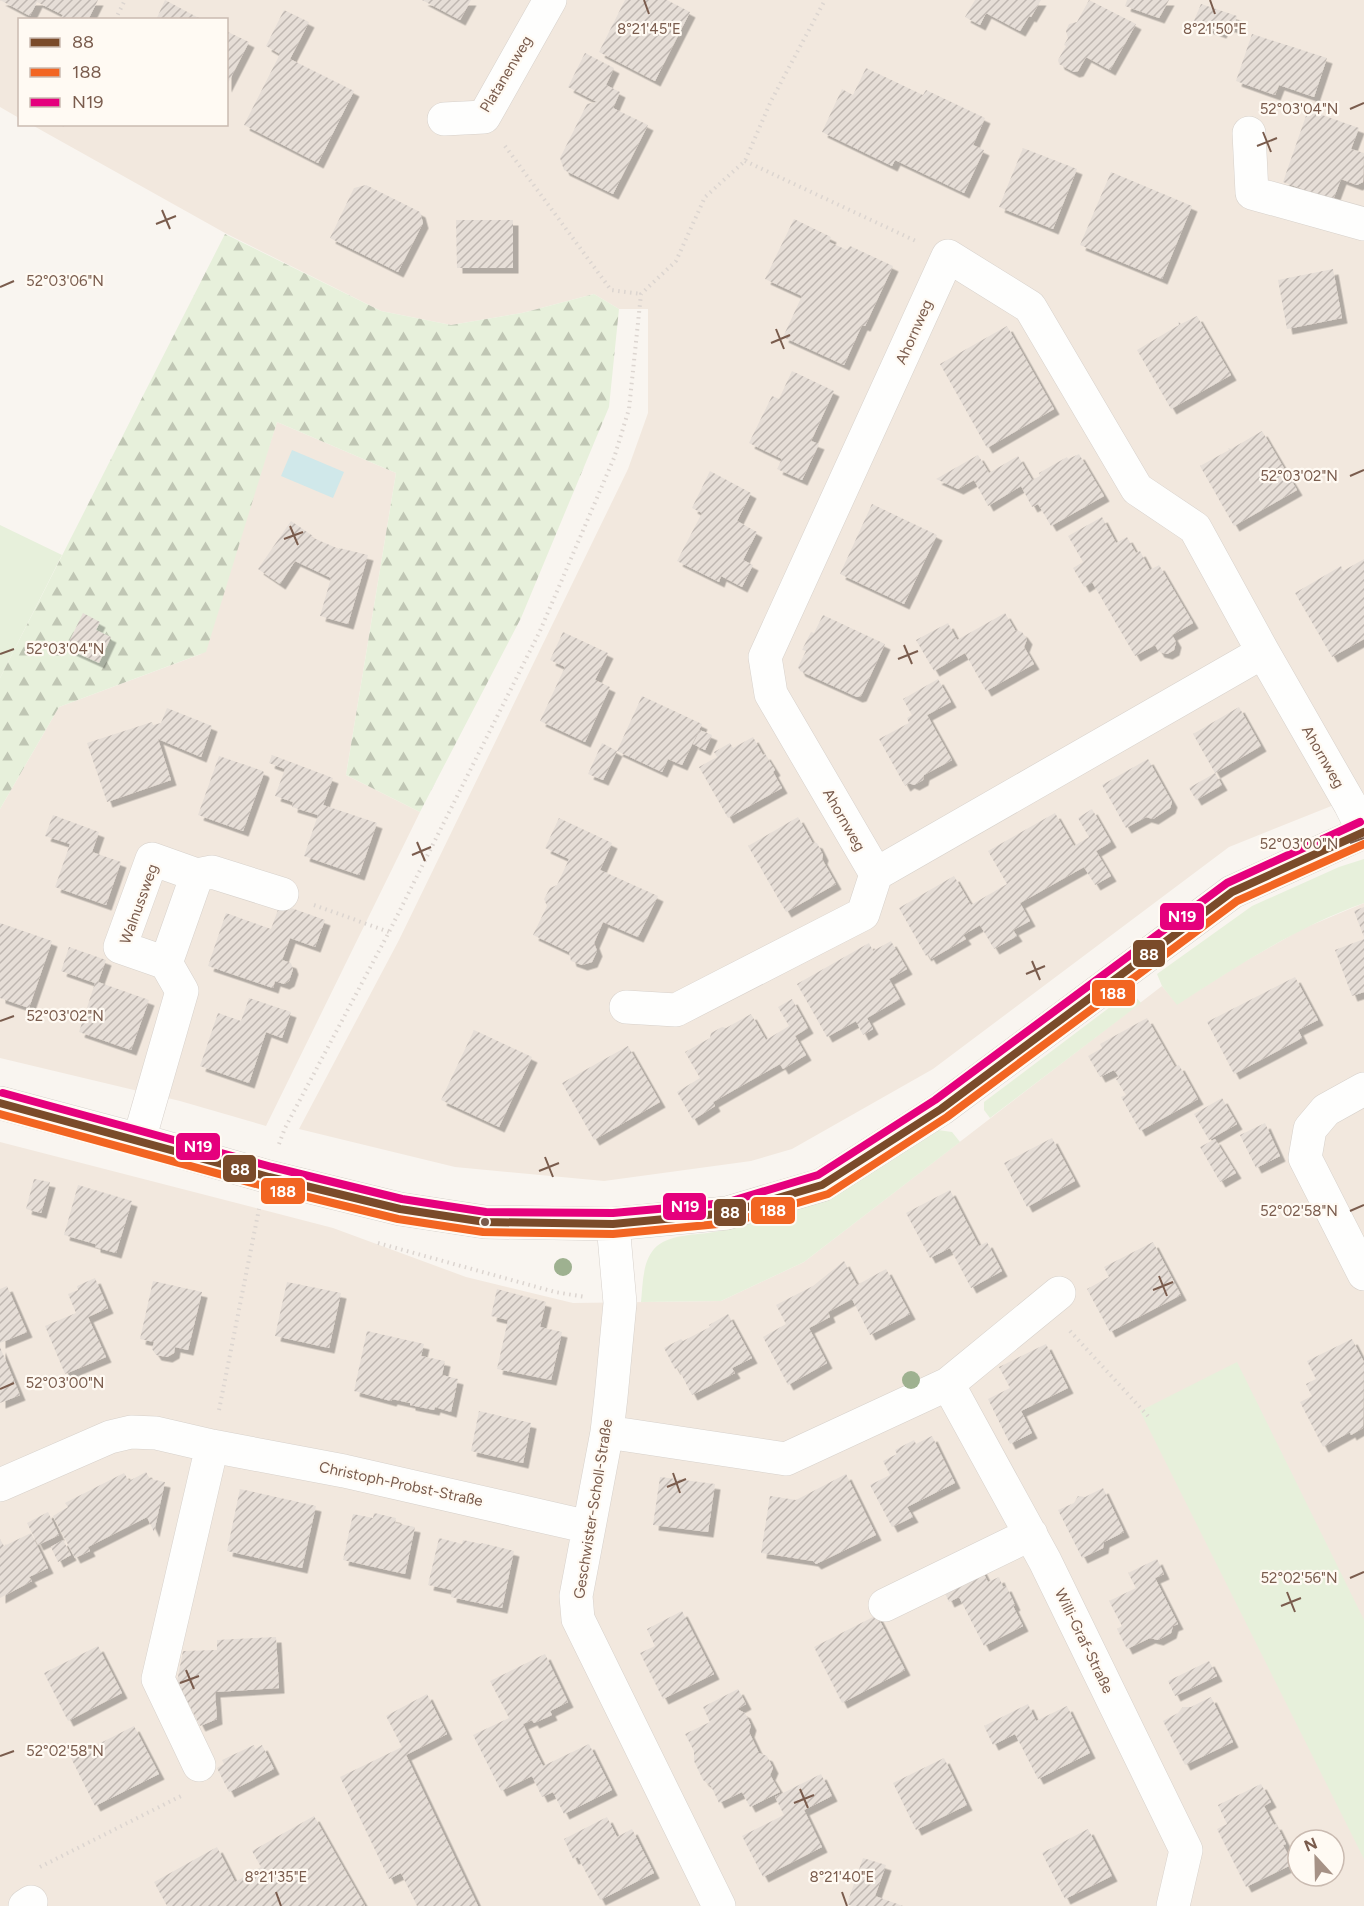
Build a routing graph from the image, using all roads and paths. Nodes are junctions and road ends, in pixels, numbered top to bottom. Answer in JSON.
{"nodes":[{"id":1,"x":125,"y":0,"type":"edge"},
{"id":2,"x":550,"y":0,"type":"edge"},
{"id":3,"x":825,"y":0,"type":"edge"},
{"id":4,"x":116,"y":18,"type":"edge"},
{"id":5,"x":484,"y":117,"type":"junction"},
{"id":6,"x":444,"y":119,"type":"dead end"},
{"id":7,"x":1249,"y":132,"type":"dead end"},
{"id":8,"x":745,"y":161,"type":"junction"},
{"id":9,"x":1364,"y":224,"type":"edge"},
{"id":10,"x":948,"y":256,"type":"junction"},
{"id":11,"x":641,"y":294,"type":"junction"},
{"id":12,"x":1263,"y":652,"type":"junction"},
{"id":13,"x":1364,"y":832,"type":"edge"},
{"id":14,"x":876,"y":874,"type":"junction"},
{"id":15,"x":197,"y":875,"type":"junction"},
{"id":16,"x":282,"y":894,"type":"joint"},
{"id":17,"x":389,"y":932,"type":"junction"},
{"id":18,"x":166,"y":963,"type":"junction"},
{"id":19,"x":626,"y":1007,"type":"dead end"},
{"id":20,"x":1364,"y":1089,"type":"edge"},
{"id":21,"x":0,"y":1103,"type":"edge"},
{"id":22,"x":139,"y":1140,"type":"junction"},
{"id":23,"x":269,"y":1177,"type":"junction"},
{"id":24,"x":613,"y":1224,"type":"junction"},
{"id":25,"x":1364,"y":1274,"type":"edge"},
{"id":26,"x":1052,"y":1298,"type":"joint"},
{"id":27,"x":948,"y":1384,"type":"junction"},
{"id":28,"x":1148,"y":1416,"type":"dead end"},
{"id":29,"x":607,"y":1432,"type":"junction"},
{"id":30,"x":212,"y":1446,"type":"junction"},
{"id":31,"x":0,"y":1485,"type":"edge"},
{"id":32,"x":589,"y":1527,"type":"junction"},
{"id":33,"x":1031,"y":1534,"type":"junction"},
{"id":34,"x":885,"y":1605,"type":"dead end"},
{"id":35,"x":200,"y":1764,"type":"joint"},
{"id":36,"x":28,"y":1904,"type":"edge"},
{"id":37,"x":719,"y":1906,"type":"edge"},
{"id":38,"x":1173,"y":1906,"type":"edge"}],
"edges":[{"from":1,"to":4,"type":"path"},
{"from":2,"to":5,"type":"street","name":"Platanenweg"},
{"from":3,"to":8,"type":"path"},
{"from":5,"to":6,"type":"street","name":"Platanenweg"},
{"from":5,"to":11,"type":"path"},
{"from":7,"to":9,"type":"street"},
{"from":8,"to":10,"type":"path"},
{"from":8,"to":11,"type":"path"},
{"from":10,"to":12,"type":"street","name":"Ahornweg"},
{"from":10,"to":14,"type":"street","name":"Ahornweg"},
{"from":11,"to":17,"type":"path"},
{"from":12,"to":13,"type":"street","name":"Ahornweg"},
{"from":12,"to":14,"type":"street"},
{"from":13,"to":24,"type":"street"},
{"from":14,"to":19,"type":"street"},
{"from":15,"to":16,"type":"street","name":"Walnussweg"},
{"from":15,"to":18,"type":"street"},
{"from":15,"to":18,"type":"street","name":"Walnussweg"},
{"from":16,"to":17,"type":"path"},
{"from":17,"to":23,"type":"path"},
{"from":18,"to":22,"type":"street"},
{"from":20,"to":25,"type":"street"},
{"from":21,"to":22,"type":"street"},
{"from":22,"to":23,"type":"street"},
{"from":23,"to":24,"type":"street"},
{"from":23,"to":30,"type":"path"},
{"from":24,"to":29,"type":"street","name":"Geschwister-Scholl-Straße"},
{"from":26,"to":27,"type":"street"},
{"from":26,"to":28,"type":"path"},
{"from":27,"to":29,"type":"street"},
{"from":27,"to":33,"type":"street","name":"Willi-Graf-Straße"},
{"from":29,"to":32,"type":"street","name":"Geschwister-Scholl-Straße"},
{"from":30,"to":31,"type":"street","name":"Christoph-Probst-Straße"},
{"from":30,"to":32,"type":"street","name":"Christoph-Probst-Straße"},
{"from":30,"to":35,"type":"street"},
{"from":32,"to":37,"type":"street","name":"Geschwister-Scholl-Straße"},
{"from":33,"to":34,"type":"street"},
{"from":33,"to":38,"type":"street","name":"Willi-Graf-Straße"},
{"from":35,"to":36,"type":"path"}]}
